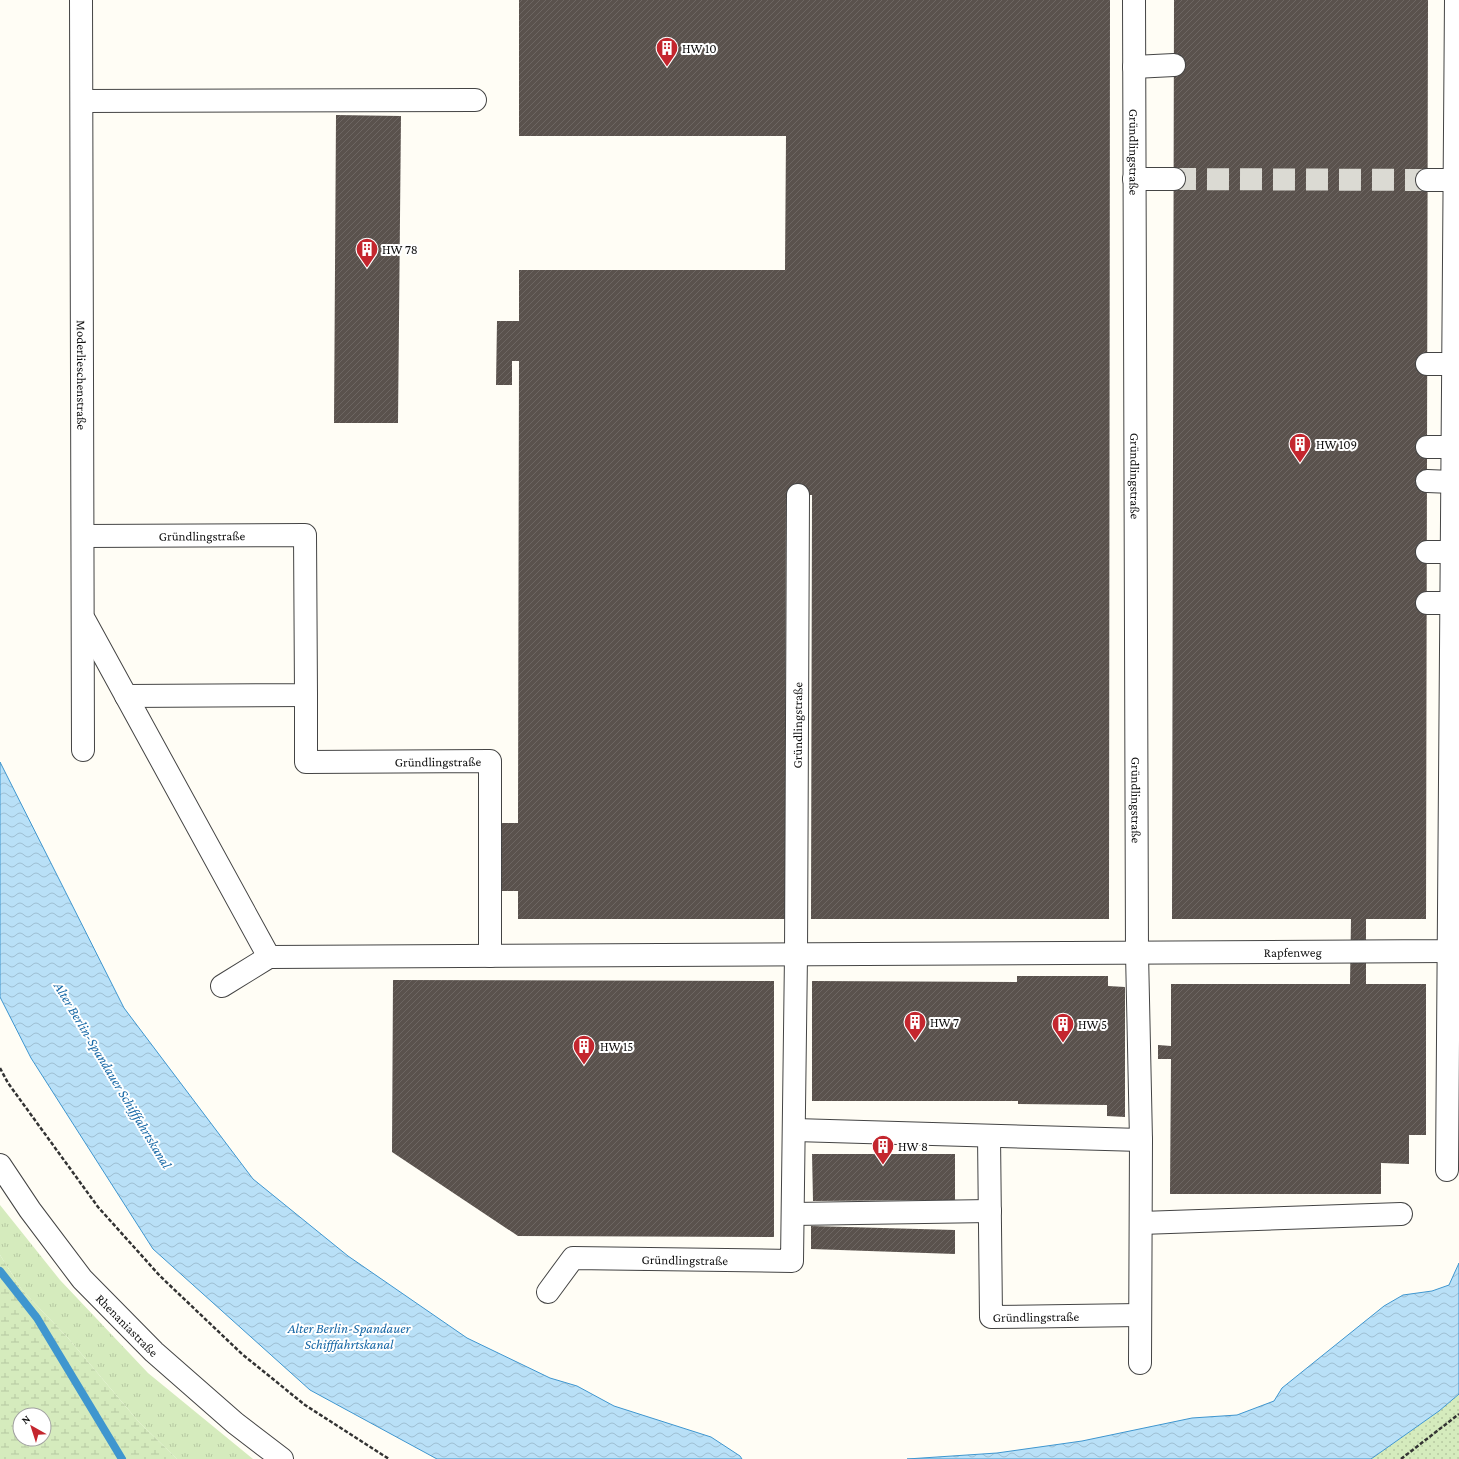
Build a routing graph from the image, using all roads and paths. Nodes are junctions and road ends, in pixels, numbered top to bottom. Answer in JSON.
{"nodes":[{"id":1,"x":81,"y":0,"type":"edge"},
{"id":2,"x":1134,"y":0,"type":"edge"},
{"id":3,"x":1456,"y":0,"type":"edge"},
{"id":4,"x":1174,"y":65,"type":"dead end"},
{"id":5,"x":1134,"y":67,"type":"junction"},
{"id":6,"x":475,"y":100,"type":"dead end"},
{"id":7,"x":82,"y":101,"type":"junction"},
{"id":8,"x":1134,"y":179,"type":"junction"},
{"id":9,"x":1174,"y":179,"type":"tunnel mouth"},
{"id":10,"x":1427,"y":180,"type":"tunnel mouth"},
{"id":11,"x":1455,"y":180,"type":"junction"},
{"id":12,"x":1457,"y":227,"type":"edge"},
{"id":13,"x":1427,"y":364,"type":"dead end"},
{"id":14,"x":1453,"y":364,"type":"junction"},
{"id":15,"x":1456,"y":391,"type":"edge"},
{"id":16,"x":1427,"y":447,"type":"dead end"},
{"id":17,"x":1452,"y":447,"type":"junction"},
{"id":18,"x":1427,"y":481,"type":"dead end"},
{"id":19,"x":1452,"y":482,"type":"junction"},
{"id":20,"x":798,"y":495,"type":"dead end"},
{"id":21,"x":83,"y":536,"type":"junction"},
{"id":22,"x":1427,"y":552,"type":"dead end"},
{"id":23,"x":1452,"y":552,"type":"junction"},
{"id":24,"x":1427,"y":603,"type":"dead end"},
{"id":25,"x":1455,"y":603,"type":"edge"},
{"id":26,"x":83,"y":618,"type":"junction"},
{"id":27,"x":306,"y":695,"type":"junction"},
{"id":28,"x":126,"y":696,"type":"junction"},
{"id":29,"x":83,"y":750,"type":"dead end"},
{"id":30,"x":1454,"y":750,"type":"edge"},
{"id":31,"x":1454,"y":947,"type":"edge"},
{"id":32,"x":1137,"y":953,"type":"junction"},
{"id":33,"x":796,"y":955,"type":"junction"},
{"id":34,"x":490,"y":956,"type":"junction"},
{"id":35,"x":269,"y":957,"type":"junction"},
{"id":36,"x":222,"y":986,"type":"dead end"},
{"id":37,"x":0,"y":1068,"type":"edge"},
{"id":38,"x":795,"y":1130,"type":"junction"},
{"id":39,"x":989,"y":1136,"type":"junction"},
{"id":40,"x":1141,"y":1140,"type":"junction"},
{"id":41,"x":0,"y":1165,"type":"edge"},
{"id":42,"x":1447,"y":1170,"type":"dead end"},
{"id":43,"x":990,"y":1211,"type":"junction"},
{"id":44,"x":793,"y":1214,"type":"junction"},
{"id":45,"x":1401,"y":1214,"type":"dead end"},
{"id":46,"x":1141,"y":1223,"type":"junction"},
{"id":47,"x":548,"y":1292,"type":"dead end"},
{"id":48,"x":1140,"y":1315,"type":"junction"},
{"id":49,"x":1140,"y":1363,"type":"dead end"},
{"id":50,"x":1459,"y":1414,"type":"edge"},
{"id":51,"x":282,"y":1459,"type":"edge"},
{"id":52,"x":389,"y":1459,"type":"edge"},
{"id":53,"x":1401,"y":1459,"type":"edge"}],
"edges":[{"from":1,"to":7,"type":"street","name":"Moderlieschenstraße"},
{"from":2,"to":5,"type":"street","name":"Gründlingstraße"},
{"from":3,"to":11,"type":"street"},
{"from":4,"to":5,"type":"street"},
{"from":5,"to":8,"type":"street","name":"Gründlingstraße"},
{"from":6,"to":7,"type":"street"},
{"from":7,"to":21,"type":"street","name":"Moderlieschenstraße"},
{"from":8,"to":9,"type":"street"},
{"from":8,"to":32,"type":"street","name":"Gründlingstraße"},
{"from":10,"to":11,"type":"street"},
{"from":11,"to":12,"type":"street"},
{"from":12,"to":14,"type":"street"},
{"from":13,"to":14,"type":"street"},
{"from":14,"to":15,"type":"street"},
{"from":15,"to":17,"type":"street"},
{"from":16,"to":17,"type":"street"},
{"from":17,"to":19,"type":"street"},
{"from":18,"to":19,"type":"street"},
{"from":19,"to":23,"type":"street"},
{"from":20,"to":33,"type":"street","name":"Gründlingstraße"},
{"from":21,"to":26,"type":"street","name":"Moderlieschenstraße"},
{"from":21,"to":27,"type":"street","name":"Gründlingstraße"},
{"from":22,"to":23,"type":"street"},
{"from":23,"to":25,"type":"street"},
{"from":24,"to":25,"type":"street"},
{"from":25,"to":30,"type":"street"},
{"from":26,"to":28,"type":"street"},
{"from":26,"to":29,"type":"street","name":"Moderlieschenstraße"},
{"from":27,"to":28,"type":"street"},
{"from":27,"to":34,"type":"street","name":"Gründlingstraße"},
{"from":28,"to":35,"type":"street"},
{"from":30,"to":31,"type":"street"},
{"from":31,"to":32,"type":"street","name":"Rapfenweg"},
{"from":31,"to":42,"type":"street"},
{"from":32,"to":33,"type":"street"},
{"from":32,"to":40,"type":"street","name":"Gründlingstraße"},
{"from":33,"to":34,"type":"street"},
{"from":33,"to":38,"type":"street","name":"Gründlingstraße"},
{"from":34,"to":35,"type":"street"},
{"from":35,"to":36,"type":"street"},
{"from":37,"to":52,"type":"path"},
{"from":38,"to":39,"type":"street"},
{"from":38,"to":44,"type":"street","name":"Gründlingstraße"},
{"from":39,"to":40,"type":"street"},
{"from":39,"to":43,"type":"street","name":"Gründlingstraße"},
{"from":40,"to":46,"type":"street","name":"Gründlingstraße"},
{"from":41,"to":51,"type":"street","name":"Rhenaniastraße"},
{"from":43,"to":44,"type":"street"},
{"from":43,"to":48,"type":"street","name":"Gründlingstraße"},
{"from":44,"to":47,"type":"street","name":"Gründlingstraße"},
{"from":45,"to":46,"type":"street"},
{"from":46,"to":48,"type":"street","name":"Gründlingstraße"},
{"from":48,"to":49,"type":"street","name":"Gründlingstraße"},
{"from":50,"to":53,"type":"path"}]}
